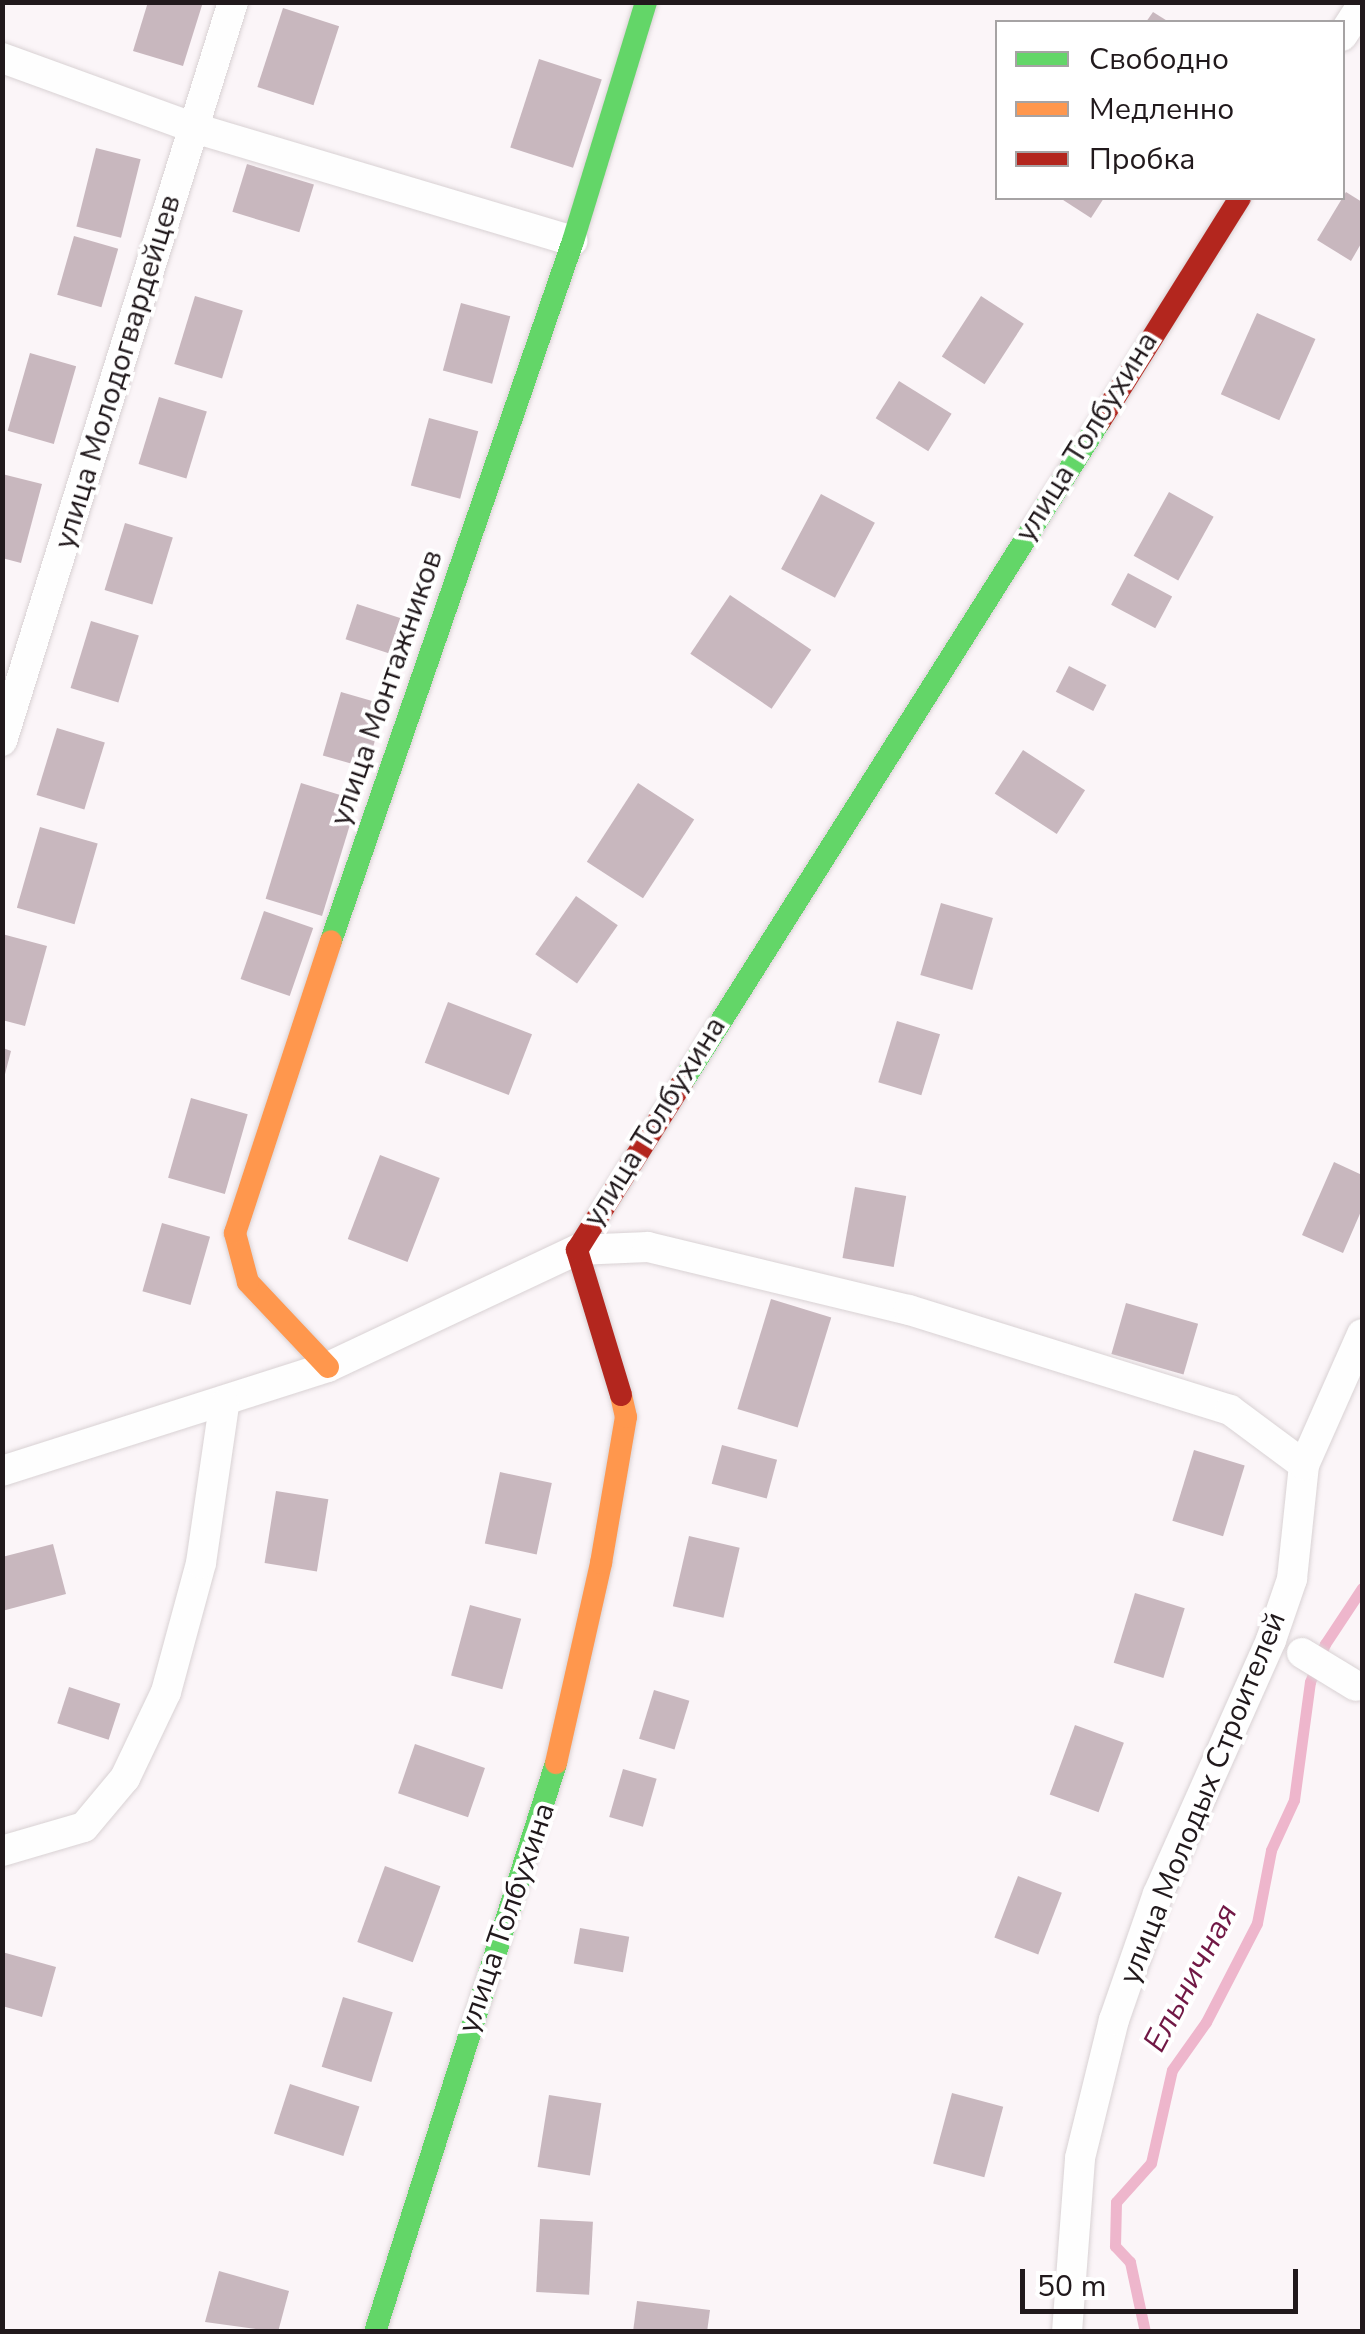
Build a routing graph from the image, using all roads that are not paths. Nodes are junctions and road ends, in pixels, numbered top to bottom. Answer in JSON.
{"nodes":[{"id":1,"x":233,"y":2,"type":"edge"},
{"id":2,"x":646,"y":2,"type":"edge"},
{"id":3,"x":1362,"y":5,"type":"edge"},
{"id":4,"x":1345,"y":31,"type":"edge"},
{"id":5,"x":2,"y":58,"type":"edge"},
{"id":6,"x":194,"y":128,"type":"junction"},
{"id":7,"x":1239,"y":200,"type":"edge"},
{"id":8,"x":572,"y":241,"type":"junction"},
{"id":9,"x":2,"y":741,"type":"edge"},
{"id":10,"x":577,"y":1250,"type":"junction"},
{"id":11,"x":1362,"y":1334,"type":"edge"},
{"id":12,"x":328,"y":1367,"type":"junction"},
{"id":13,"x":224,"y":1405,"type":"junction"},
{"id":14,"x":1304,"y":1464,"type":"junction"},
{"id":15,"x":2,"y":1471,"type":"edge"},
{"id":16,"x":1302,"y":1653,"type":"dead end"},
{"id":17,"x":1356,"y":1686,"type":"dead end"},
{"id":18,"x":2,"y":1851,"type":"edge"},
{"id":19,"x":375,"y":2332,"type":"edge"},
{"id":20,"x":1067,"y":2332,"type":"edge"}],
"edges":[{"from":1,"to":6,"type":"street","name":"улица Молодогвардейцев"},
{"from":2,"to":8,"type":"street","name":"улица Монтажников"},
{"from":3,"to":4,"type":"street"},
{"from":5,"to":6,"type":"street"},
{"from":6,"to":8,"type":"street"},
{"from":6,"to":9,"type":"street","name":"улица Молодогвардейцев"},
{"from":7,"to":10,"type":"street","name":"улица Толбухина"},
{"from":8,"to":12,"type":"street","name":"улица Монтажников"},
{"from":10,"to":12,"type":"street"},
{"from":10,"to":14,"type":"street"},
{"from":10,"to":19,"type":"street","name":"улица Толбухина"},
{"from":11,"to":14,"type":"street","name":"улица Молодых Строителей"},
{"from":12,"to":13,"type":"street"},
{"from":13,"to":15,"type":"street"},
{"from":13,"to":18,"type":"street"},
{"from":14,"to":20,"type":"street","name":"улица Молодых Строителей"},
{"from":16,"to":17,"type":"street"}]}
